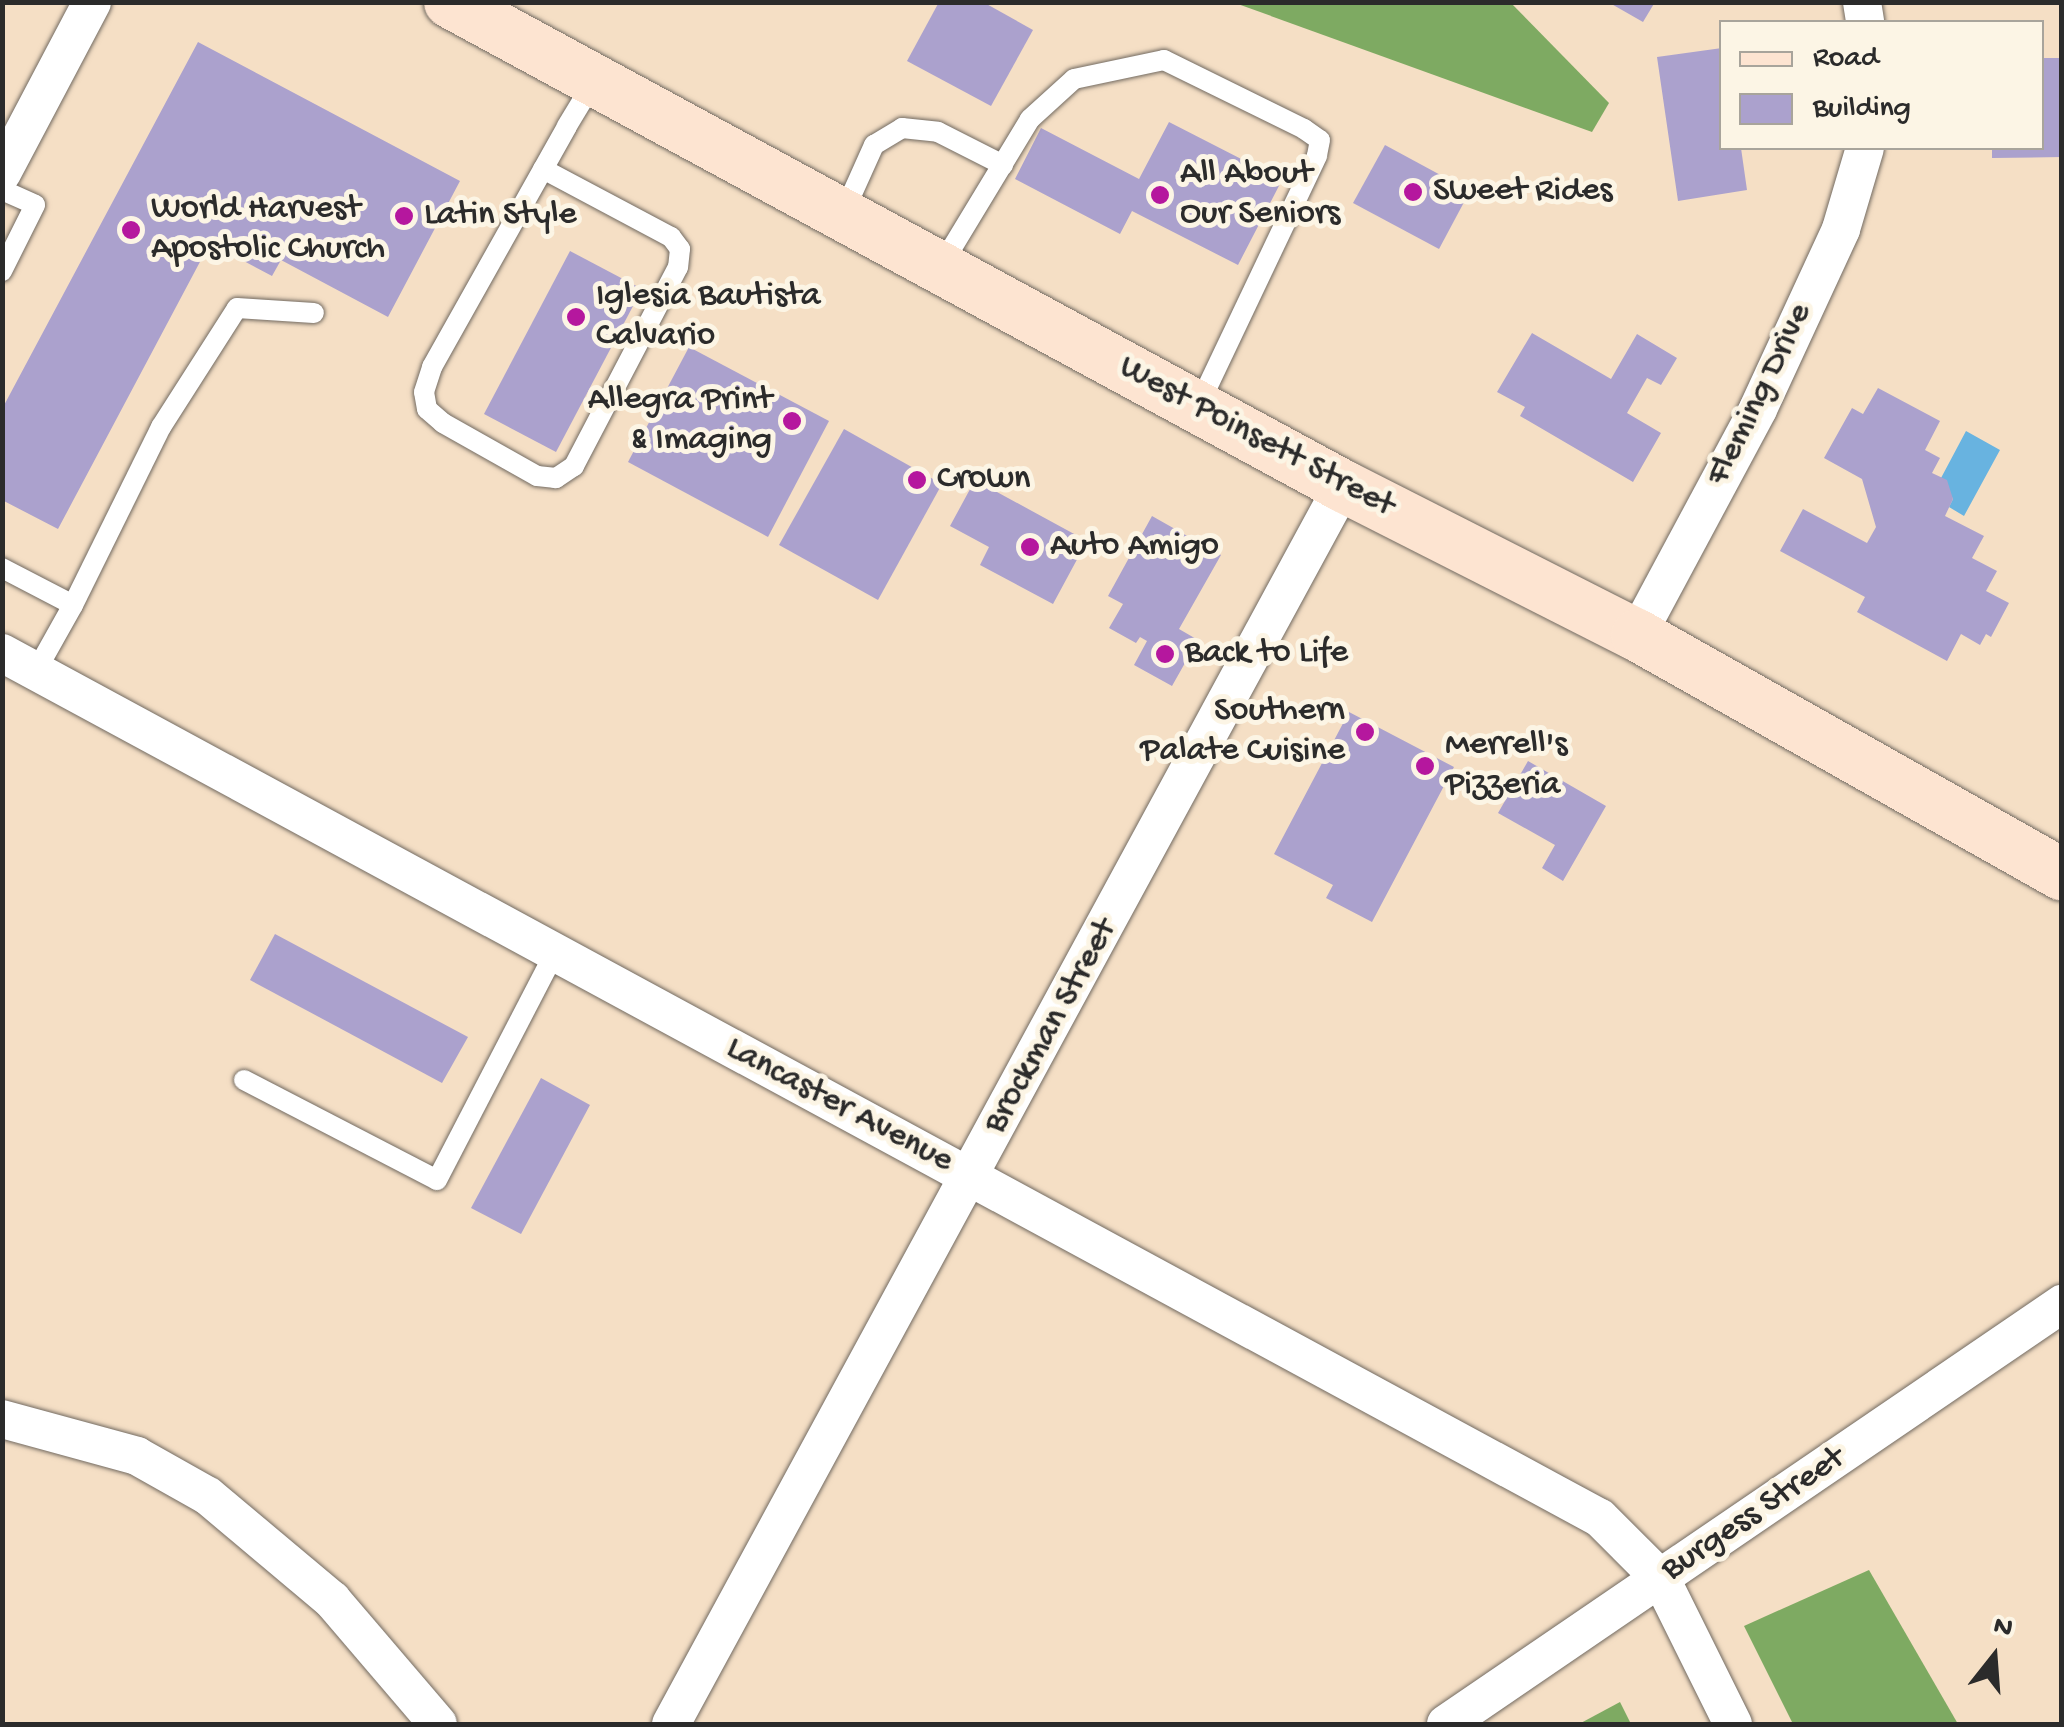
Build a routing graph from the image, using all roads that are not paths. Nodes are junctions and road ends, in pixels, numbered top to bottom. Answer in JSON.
{"nodes":[{"id":1,"x":92,"y":2,"type":"edge"},
{"id":2,"x":480,"y":10,"type":"edge"},
{"id":3,"x":594,"y":81,"type":"junction"},
{"id":4,"x":1864,"y":150,"type":"edge"},
{"id":5,"x":1003,"y":165,"type":"junction"},
{"id":6,"x":544,"y":170,"type":"junction"},
{"id":7,"x":2,"y":173,"type":"edge"},
{"id":8,"x":2,"y":190,"type":"edge"},
{"id":9,"x":843,"y":214,"type":"junction"},
{"id":10,"x":940,"y":268,"type":"junction"},
{"id":11,"x":2,"y":271,"type":"edge"},
{"id":12,"x":314,"y":313,"type":"dead end"},
{"id":13,"x":1198,"y":407,"type":"junction"},
{"id":14,"x":1342,"y":486,"type":"junction"},
{"id":15,"x":2,"y":568,"type":"edge"},
{"id":16,"x":72,"y":605,"type":"junction"},
{"id":17,"x":1637,"y":636,"type":"junction"},
{"id":18,"x":2,"y":653,"type":"edge"},
{"id":19,"x":36,"y":671,"type":"junction"},
{"id":20,"x":2062,"y":874,"type":"edge"},
{"id":21,"x":555,"y":952,"type":"junction"},
{"id":22,"x":244,"y":1080,"type":"dead end"},
{"id":23,"x":971,"y":1177,"type":"junction"},
{"id":24,"x":2062,"y":1304,"type":"edge"},
{"id":25,"x":2,"y":1419,"type":"edge"},
{"id":26,"x":1661,"y":1579,"type":"junction"},
{"id":27,"x":438,"y":1724,"type":"edge"},
{"id":28,"x":671,"y":1724,"type":"edge"},
{"id":29,"x":1446,"y":1724,"type":"edge"},
{"id":30,"x":1733,"y":1724,"type":"edge"}],
"edges":[{"from":1,"to":7,"type":"street"},
{"from":2,"to":3,"type":"main road","name":"West Poinsett Street"},
{"from":3,"to":6,"type":"lane"},
{"from":3,"to":9,"type":"main road","name":"West Poinsett Street"},
{"from":4,"to":17,"type":"street","name":"Fleming Drive"},
{"from":5,"to":9,"type":"lane"},
{"from":5,"to":10,"type":"lane"},
{"from":5,"to":13,"type":"lane"},
{"from":6,"to":6,"type":"lane"},
{"from":8,"to":11,"type":"lane"},
{"from":9,"to":10,"type":"main road","name":"West Poinsett Street"},
{"from":10,"to":13,"type":"main road","name":"West Poinsett Street"},
{"from":12,"to":16,"type":"lane"},
{"from":13,"to":14,"type":"main road","name":"West Poinsett Street"},
{"from":14,"to":17,"type":"main road","name":"West Poinsett Street"},
{"from":14,"to":23,"type":"street","name":"Brockman Street"},
{"from":15,"to":16,"type":"lane"},
{"from":16,"to":19,"type":"lane"},
{"from":17,"to":20,"type":"main road","name":"West Poinsett Street"},
{"from":18,"to":19,"type":"street","name":"Lancaster Avenue"},
{"from":19,"to":21,"type":"street","name":"Lancaster Avenue"},
{"from":21,"to":22,"type":"lane"},
{"from":21,"to":23,"type":"street","name":"Lancaster Avenue"},
{"from":23,"to":26,"type":"street","name":"Lancaster Avenue"},
{"from":23,"to":28,"type":"street","name":"Brockman Street"},
{"from":24,"to":26,"type":"street","name":"Burgess Street"},
{"from":25,"to":27,"type":"street"},
{"from":26,"to":29,"type":"street","name":"Burgess Street"},
{"from":26,"to":30,"type":"street","name":"Lancaster Avenue"}]}
